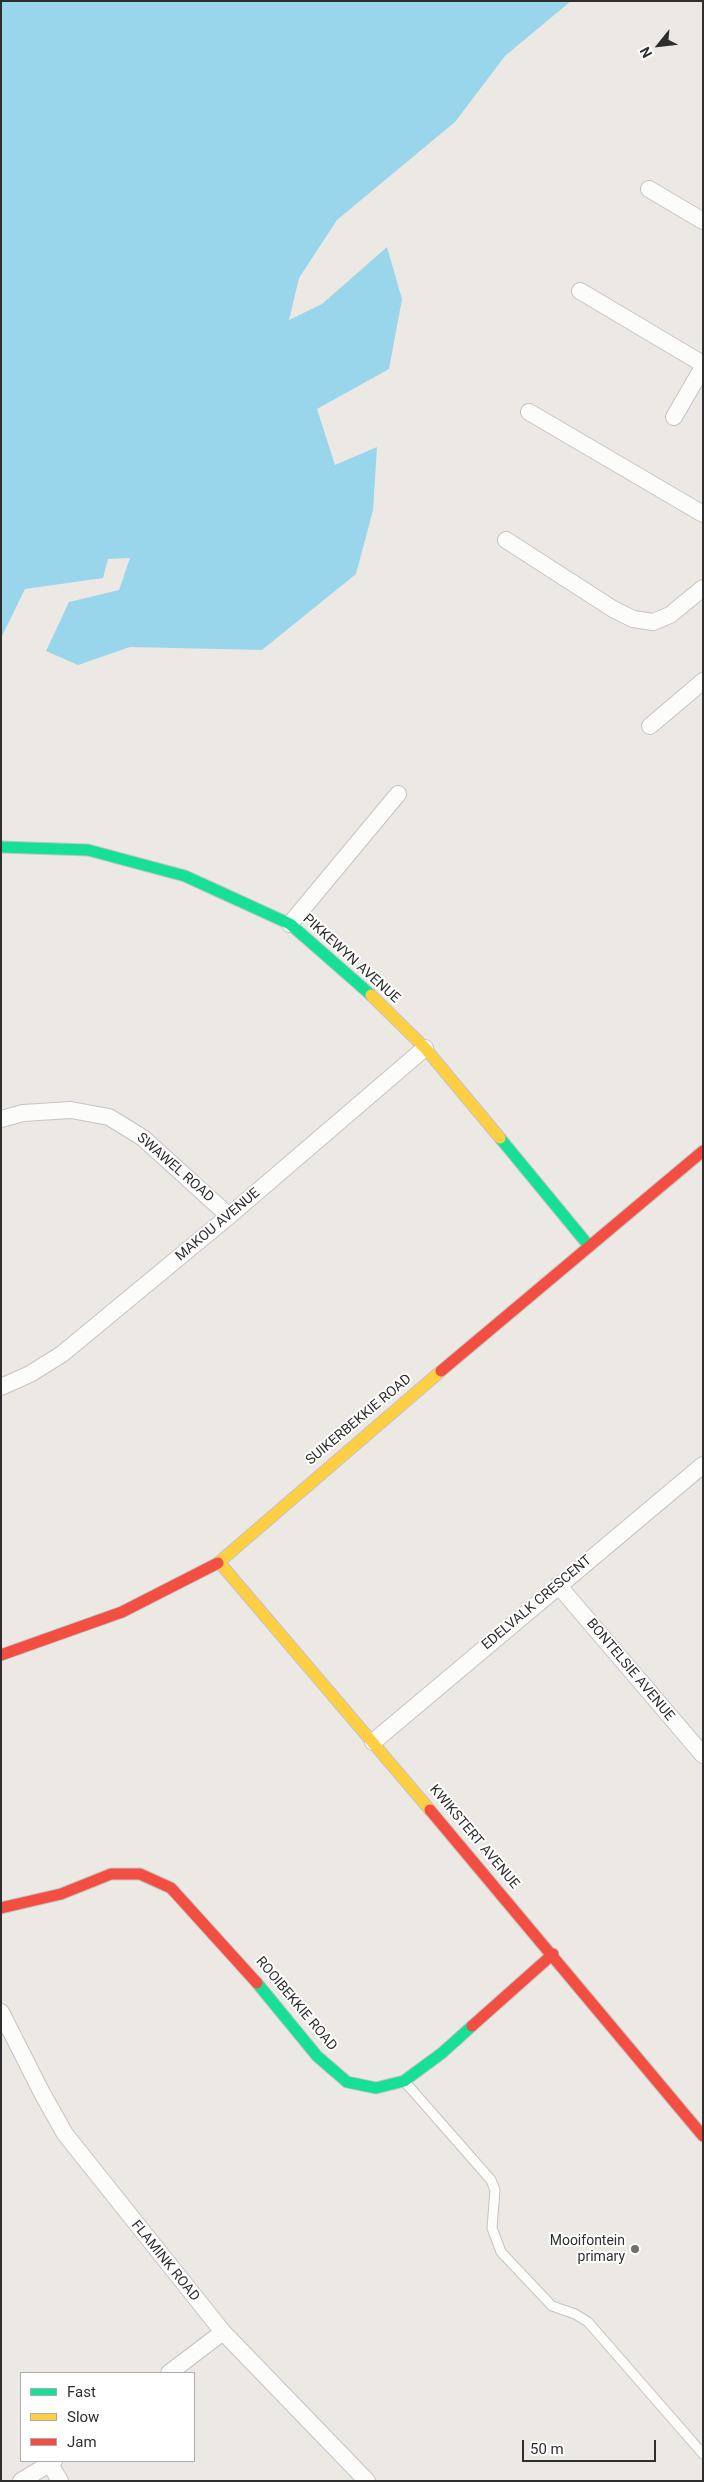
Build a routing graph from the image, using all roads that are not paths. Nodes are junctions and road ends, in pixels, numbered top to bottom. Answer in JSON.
{"nodes":[{"id":1,"x":649,"y":189,"type":"dead end"},
{"id":2,"x":703,"y":221,"type":"edge"},
{"id":3,"x":580,"y":291,"type":"dead end"},
{"id":4,"x":703,"y":366,"type":"edge"},
{"id":5,"x":529,"y":412,"type":"dead end"},
{"id":6,"x":674,"y":417,"type":"dead end"},
{"id":7,"x":703,"y":514,"type":"edge"},
{"id":8,"x":506,"y":540,"type":"dead end"},
{"id":9,"x":703,"y":588,"type":"edge"},
{"id":10,"x":703,"y":681,"type":"edge"},
{"id":11,"x":650,"y":726,"type":"dead end"},
{"id":12,"x":398,"y":794,"type":"dead end"},
{"id":13,"x":1,"y":847,"type":"edge"},
{"id":14,"x":290,"y":924,"type":"junction"},
{"id":15,"x":425,"y":1048,"type":"junction"},
{"id":16,"x":1,"y":1119,"type":"edge"},
{"id":17,"x":703,"y":1151,"type":"edge"},
{"id":18,"x":229,"y":1216,"type":"junction"},
{"id":19,"x":589,"y":1246,"type":"junction"},
{"id":20,"x":1,"y":1387,"type":"edge"},
{"id":21,"x":703,"y":1465,"type":"edge"},
{"id":22,"x":219,"y":1562,"type":"junction"},
{"id":23,"x":558,"y":1585,"type":"junction"},
{"id":24,"x":1,"y":1655,"type":"edge"},
{"id":25,"x":373,"y":1742,"type":"junction"},
{"id":26,"x":703,"y":1755,"type":"edge"},
{"id":27,"x":1,"y":1908,"type":"edge"},
{"id":28,"x":553,"y":1954,"type":"junction"},
{"id":29,"x":1,"y":2012,"type":"edge"},
{"id":30,"x":404,"y":2081,"type":"junction"},
{"id":31,"x":703,"y":2136,"type":"edge"},
{"id":32,"x":223,"y":2332,"type":"junction"},
{"id":33,"x":170,"y":2372,"type":"edge"},
{"id":34,"x":703,"y":2454,"type":"edge"},
{"id":35,"x":52,"y":2462,"type":"edge"},
{"id":36,"x":21,"y":2481,"type":"edge"},
{"id":37,"x":60,"y":2481,"type":"edge"},
{"id":38,"x":368,"y":2481,"type":"edge"}],
"edges":[{"from":1,"to":2,"type":"street"},
{"from":3,"to":4,"type":"street"},
{"from":4,"to":6,"type":"street"},
{"from":5,"to":7,"type":"street"},
{"from":8,"to":9,"type":"street"},
{"from":10,"to":11,"type":"street"},
{"from":12,"to":14,"type":"street"},
{"from":13,"to":14,"type":"street","name":"PIKKEWYN AVENUE"},
{"from":14,"to":15,"type":"street","name":"PIKKEWYN AVENUE"},
{"from":15,"to":18,"type":"street","name":"MAKOU AVENUE"},
{"from":15,"to":19,"type":"street","name":"PIKKEWYN AVENUE"},
{"from":16,"to":18,"type":"street","name":"SWAWEL ROAD"},
{"from":17,"to":19,"type":"street","name":"SUIKERBEKKIE ROAD"},
{"from":18,"to":20,"type":"street","name":"MAKOU AVENUE"},
{"from":19,"to":22,"type":"street","name":"SUIKERBEKKIE ROAD"},
{"from":21,"to":23,"type":"street","name":"EDELVALK CRESCENT"},
{"from":22,"to":24,"type":"street","name":"SUIKERBEKKIE ROAD"},
{"from":22,"to":25,"type":"street","name":"KWIKSTERT AVENUE"},
{"from":23,"to":25,"type":"street","name":"EDELVALK CRESCENT"},
{"from":23,"to":26,"type":"street","name":"BONTELSIE AVENUE"},
{"from":25,"to":28,"type":"street","name":"KWIKSTERT AVENUE"},
{"from":27,"to":30,"type":"street","name":"ROOIBEKKIE ROAD"},
{"from":28,"to":30,"type":"street","name":"ROOIBEKKIE ROAD"},
{"from":28,"to":31,"type":"street","name":"KWIKSTERT AVENUE"},
{"from":29,"to":32,"type":"street","name":"FLAMINK ROAD"},
{"from":30,"to":34,"type":"lane"},
{"from":32,"to":33,"type":"street"},
{"from":32,"to":38,"type":"street","name":"FLAMINK ROAD"},
{"from":35,"to":36,"type":"street"},
{"from":35,"to":37,"type":"street"}]}
